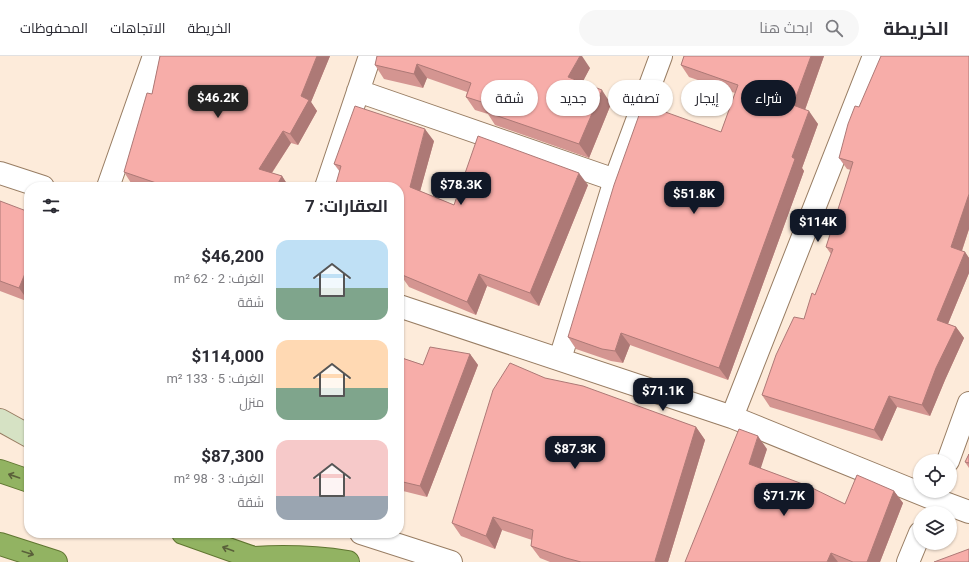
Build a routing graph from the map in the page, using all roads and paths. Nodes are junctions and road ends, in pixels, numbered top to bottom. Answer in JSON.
{"nodes":[{"id":1,"x":154,"y":56,"type":"edge"},
{"id":2,"x":370,"y":56,"type":"edge"},
{"id":3,"x":661,"y":56,"type":"edge"},
{"id":4,"x":874,"y":56,"type":"edge"},
{"id":5,"x":358,"y":91,"type":"junction"},
{"id":6,"x":0,"y":173,"type":"edge"},
{"id":7,"x":615,"y":180,"type":"junction"},
{"id":8,"x":28,"y":182,"type":"edge"},
{"id":9,"x":110,"y":182,"type":"edge"},
{"id":10,"x":328,"y":182,"type":"edge"},
{"id":11,"x":404,"y":308,"type":"edge"},
{"id":12,"x":560,"y":359,"type":"junction"},
{"id":13,"x":969,"y":402,"type":"edge"},
{"id":14,"x":0,"y":417,"type":"edge"},
{"id":15,"x":732,"y":417,"type":"junction"},
{"id":16,"x":0,"y":420,"type":"edge"},
{"id":17,"x":24,"y":424,"type":"edge"},
{"id":18,"x":24,"y":433,"type":"edge"},
{"id":19,"x":950,"y":454,"type":"edge"},
{"id":20,"x":0,"y":471,"type":"edge"},
{"id":21,"x":24,"y":479,"type":"edge"},
{"id":22,"x":933,"y":501,"type":"edge"},
{"id":23,"x":969,"y":512,"type":"edge"},
{"id":24,"x":202,"y":538,"type":"edge"},
{"id":25,"x":377,"y":538,"type":"edge"},
{"id":26,"x":0,"y":544,"type":"edge"},
{"id":27,"x":913,"y":550,"type":"edge"},
{"id":28,"x":259,"y":560,"type":"edge"},
{"id":29,"x":56,"y":562,"type":"edge"},
{"id":30,"x":348,"y":562,"type":"edge"},
{"id":31,"x":451,"y":562,"type":"edge"},
{"id":32,"x":908,"y":562,"type":"edge"}],
"edges":[{"from":1,"to":9,"type":"street"},
{"from":2,"to":5,"type":"street"},
{"from":3,"to":7,"type":"street"},
{"from":4,"to":15,"type":"street"},
{"from":5,"to":7,"type":"street"},
{"from":5,"to":10,"type":"street"},
{"from":6,"to":8,"type":"street"},
{"from":7,"to":12,"type":"street"},
{"from":11,"to":12,"type":"street"},
{"from":12,"to":15,"type":"street"},
{"from":13,"to":19,"type":"street"},
{"from":14,"to":17,"type":"street"},
{"from":15,"to":22,"type":"street"},
{"from":16,"to":18,"type":"main road"},
{"from":21,"to":20,"type":"highway","one_way":true},
{"from":22,"to":23,"type":"street"},
{"from":28,"to":24,"type":"highway","one_way":true},
{"from":25,"to":31,"type":"street"},
{"from":26,"to":29,"type":"highway","one_way":true},
{"from":27,"to":32,"type":"street"},
{"from":28,"to":30,"type":"highway"}]}
